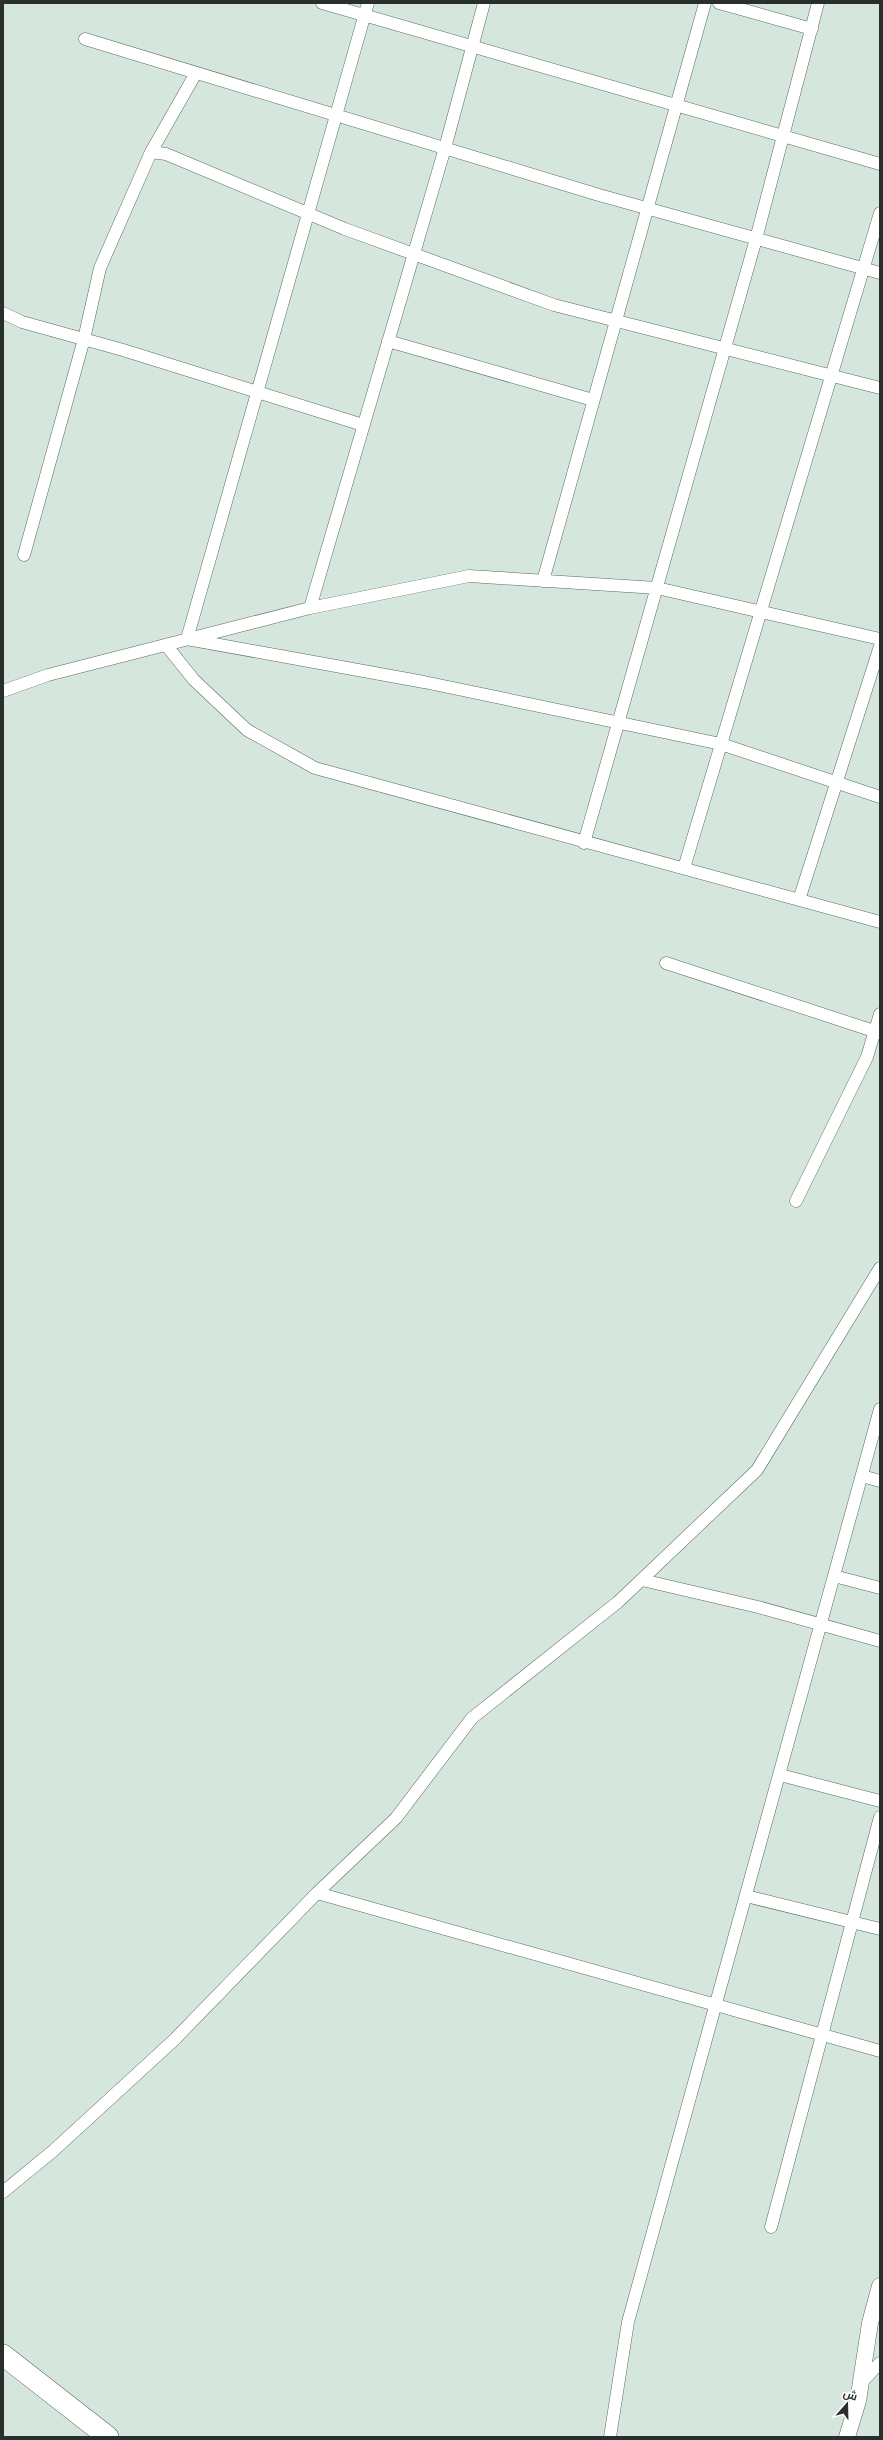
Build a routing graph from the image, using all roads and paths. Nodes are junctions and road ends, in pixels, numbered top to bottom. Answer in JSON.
{"nodes":[{"id":1,"x":322,"y":3,"type":"edge"},
{"id":2,"x":368,"y":3,"type":"edge"},
{"id":3,"x":484,"y":3,"type":"edge"},
{"id":4,"x":705,"y":3,"type":"edge"},
{"id":5,"x":719,"y":3,"type":"edge"},
{"id":6,"x":818,"y":3,"type":"edge"},
{"id":7,"x":364,"y":15,"type":"junction"},
{"id":8,"x":812,"y":29,"type":"junction"},
{"id":9,"x":85,"y":39,"type":"dead end"},
{"id":10,"x":472,"y":46,"type":"junction"},
{"id":11,"x":196,"y":73,"type":"junction"},
{"id":12,"x":676,"y":105,"type":"junction"},
{"id":13,"x":335,"y":115,"type":"junction"},
{"id":14,"x":783,"y":136,"type":"junction"},
{"id":15,"x":445,"y":148,"type":"junction"},
{"id":16,"x":151,"y":152,"type":"junction"},
{"id":17,"x":880,"y":164,"type":"edge"},
{"id":18,"x":647,"y":208,"type":"junction"},
{"id":19,"x":880,"y":213,"type":"edge"},
{"id":20,"x":307,"y":214,"type":"junction"},
{"id":21,"x":756,"y":239,"type":"junction"},
{"id":22,"x":414,"y":254,"type":"junction"},
{"id":23,"x":863,"y":268,"type":"junction"},
{"id":24,"x":880,"y":273,"type":"edge"},
{"id":25,"x":3,"y":313,"type":"edge"},
{"id":26,"x":616,"y":320,"type":"junction"},
{"id":27,"x":84,"y":339,"type":"junction"},
{"id":28,"x":388,"y":341,"type":"junction"},
{"id":29,"x":725,"y":347,"type":"junction"},
{"id":30,"x":831,"y":375,"type":"junction"},
{"id":31,"x":880,"y":388,"type":"edge"},
{"id":32,"x":257,"y":392,"type":"junction"},
{"id":33,"x":594,"y":400,"type":"junction"},
{"id":34,"x":363,"y":425,"type":"junction"},
{"id":35,"x":24,"y":555,"type":"dead end"},
{"id":36,"x":543,"y":581,"type":"junction"},
{"id":37,"x":657,"y":588,"type":"junction"},
{"id":38,"x":310,"y":608,"type":"junction"},
{"id":39,"x":760,"y":612,"type":"junction"},
{"id":40,"x":187,"y":639,"type":"junction"},
{"id":41,"x":880,"y":639,"type":"edge"},
{"id":42,"x":166,"y":645,"type":"junction"},
{"id":43,"x":880,"y":646,"type":"edge"},
{"id":44,"x":3,"y":691,"type":"edge"},
{"id":45,"x":618,"y":723,"type":"junction"},
{"id":46,"x":721,"y":744,"type":"junction"},
{"id":47,"x":837,"y":782,"type":"junction"},
{"id":48,"x":880,"y":796,"type":"edge"},
{"id":49,"x":584,"y":843,"type":"junction"},
{"id":50,"x":684,"y":868,"type":"junction"},
{"id":51,"x":799,"y":900,"type":"junction"},
{"id":52,"x":880,"y":922,"type":"edge"},
{"id":53,"x":666,"y":963,"type":"dead end"},
{"id":54,"x":880,"y":1014,"type":"edge"},
{"id":55,"x":877,"y":1032,"type":"edge"},
{"id":56,"x":796,"y":1201,"type":"dead end"},
{"id":57,"x":880,"y":1268,"type":"edge"},
{"id":58,"x":880,"y":1409,"type":"edge"},
{"id":59,"x":862,"y":1476,"type":"junction"},
{"id":60,"x":880,"y":1481,"type":"edge"},
{"id":61,"x":834,"y":1576,"type":"junction"},
{"id":62,"x":642,"y":1580,"type":"junction"},
{"id":63,"x":880,"y":1588,"type":"edge"},
{"id":64,"x":821,"y":1625,"type":"junction"},
{"id":65,"x":880,"y":1641,"type":"edge"},
{"id":66,"x":780,"y":1775,"type":"junction"},
{"id":67,"x":880,"y":1802,"type":"edge"},
{"id":68,"x":880,"y":1817,"type":"edge"},
{"id":69,"x":317,"y":1893,"type":"junction"},
{"id":70,"x":746,"y":1896,"type":"junction"},
{"id":71,"x":852,"y":1922,"type":"junction"},
{"id":72,"x":880,"y":1929,"type":"edge"},
{"id":73,"x":716,"y":2005,"type":"junction"},
{"id":74,"x":822,"y":2035,"type":"junction"},
{"id":75,"x":880,"y":2051,"type":"edge"},
{"id":76,"x":3,"y":2192,"type":"edge"},
{"id":77,"x":771,"y":2227,"type":"dead end"},
{"id":78,"x":880,"y":2286,"type":"edge"},
{"id":79,"x":3,"y":2355,"type":"edge"},
{"id":80,"x":880,"y":2362,"type":"edge"},
{"id":81,"x":861,"y":2383,"type":"junction"},
{"id":82,"x":108,"y":2437,"type":"edge"},
{"id":83,"x":610,"y":2437,"type":"edge"},
{"id":84,"x":847,"y":2437,"type":"edge"}],
"edges":[{"from":1,"to":7,"type":"street"},
{"from":2,"to":7,"type":"street"},
{"from":3,"to":10,"type":"street"},
{"from":4,"to":12,"type":"street"},
{"from":5,"to":8,"type":"street"},
{"from":6,"to":8,"type":"street"},
{"from":7,"to":10,"type":"street"},
{"from":7,"to":13,"type":"street"},
{"from":8,"to":14,"type":"street"},
{"from":9,"to":11,"type":"street"},
{"from":10,"to":12,"type":"street"},
{"from":10,"to":15,"type":"street"},
{"from":11,"to":13,"type":"street"},
{"from":11,"to":16,"type":"street"},
{"from":12,"to":14,"type":"street"},
{"from":12,"to":18,"type":"street"},
{"from":13,"to":15,"type":"street"},
{"from":13,"to":20,"type":"street"},
{"from":14,"to":17,"type":"street"},
{"from":14,"to":21,"type":"street"},
{"from":15,"to":18,"type":"street"},
{"from":15,"to":22,"type":"street"},
{"from":16,"to":20,"type":"street"},
{"from":16,"to":27,"type":"street"},
{"from":18,"to":21,"type":"street"},
{"from":18,"to":26,"type":"street"},
{"from":19,"to":23,"type":"street"},
{"from":20,"to":22,"type":"street"},
{"from":20,"to":32,"type":"street"},
{"from":21,"to":23,"type":"street"},
{"from":21,"to":29,"type":"street"},
{"from":22,"to":26,"type":"street"},
{"from":22,"to":28,"type":"street"},
{"from":23,"to":24,"type":"street"},
{"from":23,"to":30,"type":"street"},
{"from":25,"to":27,"type":"street"},
{"from":26,"to":29,"type":"street"},
{"from":26,"to":33,"type":"street"},
{"from":27,"to":32,"type":"street"},
{"from":27,"to":35,"type":"street"},
{"from":28,"to":33,"type":"street"},
{"from":28,"to":34,"type":"street"},
{"from":29,"to":30,"type":"street"},
{"from":29,"to":37,"type":"street"},
{"from":30,"to":31,"type":"street"},
{"from":30,"to":39,"type":"street"},
{"from":32,"to":34,"type":"street"},
{"from":32,"to":40,"type":"street"},
{"from":33,"to":36,"type":"street"},
{"from":34,"to":38,"type":"street"},
{"from":36,"to":37,"type":"street"},
{"from":36,"to":38,"type":"street"},
{"from":37,"to":39,"type":"street"},
{"from":37,"to":45,"type":"street"},
{"from":38,"to":40,"type":"street"},
{"from":39,"to":41,"type":"street"},
{"from":39,"to":46,"type":"street"},
{"from":40,"to":42,"type":"street"},
{"from":40,"to":45,"type":"street"},
{"from":42,"to":44,"type":"street"},
{"from":42,"to":49,"type":"street"},
{"from":43,"to":47,"type":"street"},
{"from":45,"to":46,"type":"street"},
{"from":45,"to":49,"type":"street"},
{"from":46,"to":47,"type":"street"},
{"from":46,"to":50,"type":"street"},
{"from":47,"to":48,"type":"street"},
{"from":47,"to":51,"type":"street"},
{"from":49,"to":50,"type":"street"},
{"from":50,"to":51,"type":"street"},
{"from":51,"to":52,"type":"street"},
{"from":53,"to":55,"type":"street"},
{"from":54,"to":55,"type":"street"},
{"from":55,"to":56,"type":"street"},
{"from":57,"to":62,"type":"street"},
{"from":58,"to":59,"type":"street"},
{"from":59,"to":60,"type":"street"},
{"from":59,"to":61,"type":"street"},
{"from":61,"to":63,"type":"street"},
{"from":61,"to":64,"type":"street"},
{"from":62,"to":64,"type":"street"},
{"from":62,"to":69,"type":"street"},
{"from":64,"to":65,"type":"street"},
{"from":64,"to":66,"type":"street"},
{"from":66,"to":67,"type":"street"},
{"from":66,"to":70,"type":"street"},
{"from":68,"to":71,"type":"street"},
{"from":69,"to":73,"type":"street"},
{"from":69,"to":76,"type":"street"},
{"from":70,"to":71,"type":"street"},
{"from":70,"to":73,"type":"street"},
{"from":71,"to":72,"type":"street"},
{"from":71,"to":74,"type":"street"},
{"from":73,"to":74,"type":"street"},
{"from":73,"to":83,"type":"street"},
{"from":74,"to":75,"type":"street"},
{"from":74,"to":77,"type":"street"},
{"from":78,"to":81,"type":"street"},
{"from":79,"to":82,"type":"highway"},
{"from":80,"to":81,"type":"street"},
{"from":81,"to":84,"type":"street"}]}
